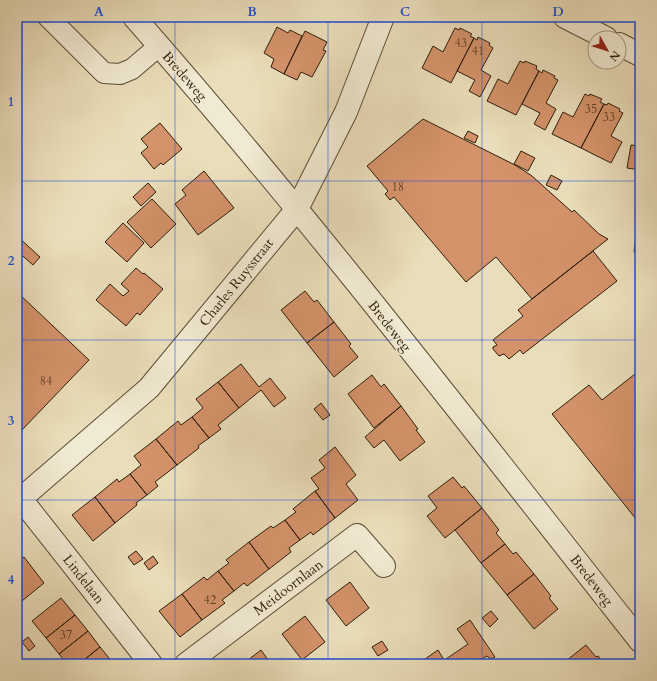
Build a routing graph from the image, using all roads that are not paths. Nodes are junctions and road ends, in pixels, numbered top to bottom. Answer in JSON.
{"nodes":[{"id":1,"x":48,"y":17,"type":"edge"},
{"id":2,"x":134,"y":17,"type":"edge"},
{"id":3,"x":383,"y":17,"type":"edge"},
{"id":4,"x":565,"y":17,"type":"edge"},
{"id":5,"x":590,"y":30,"type":"edge"},
{"id":6,"x":159,"y":46,"type":"junction"},
{"id":7,"x":627,"y":48,"type":"edge"},
{"id":8,"x":640,"y":55,"type":"edge"},
{"id":9,"x":297,"y":209,"type":"junction"},
{"id":10,"x":18,"y":498,"type":"edge"},
{"id":11,"x":384,"y":566,"type":"dead end"},
{"id":12,"x":640,"y":641,"type":"edge"},
{"id":13,"x":151,"y":664,"type":"edge"},
{"id":14,"x":186,"y":664,"type":"edge"}],
"edges":[{"from":1,"to":6,"type":"street"},
{"from":2,"to":6,"type":"street","name":"Bredeweg"},
{"from":3,"to":9,"type":"street","name":"Charles Ruysstraat"},
{"from":4,"to":5,"type":"street"},
{"from":6,"to":9,"type":"street","name":"Bredeweg"},
{"from":7,"to":8,"type":"street"},
{"from":9,"to":10,"type":"street","name":"Charles Ruysstraat"},
{"from":9,"to":12,"type":"street","name":"Bredeweg"},
{"from":10,"to":13,"type":"street","name":"Lindelaan"},
{"from":11,"to":14,"type":"street","name":"Meidoornlaan"}]}
